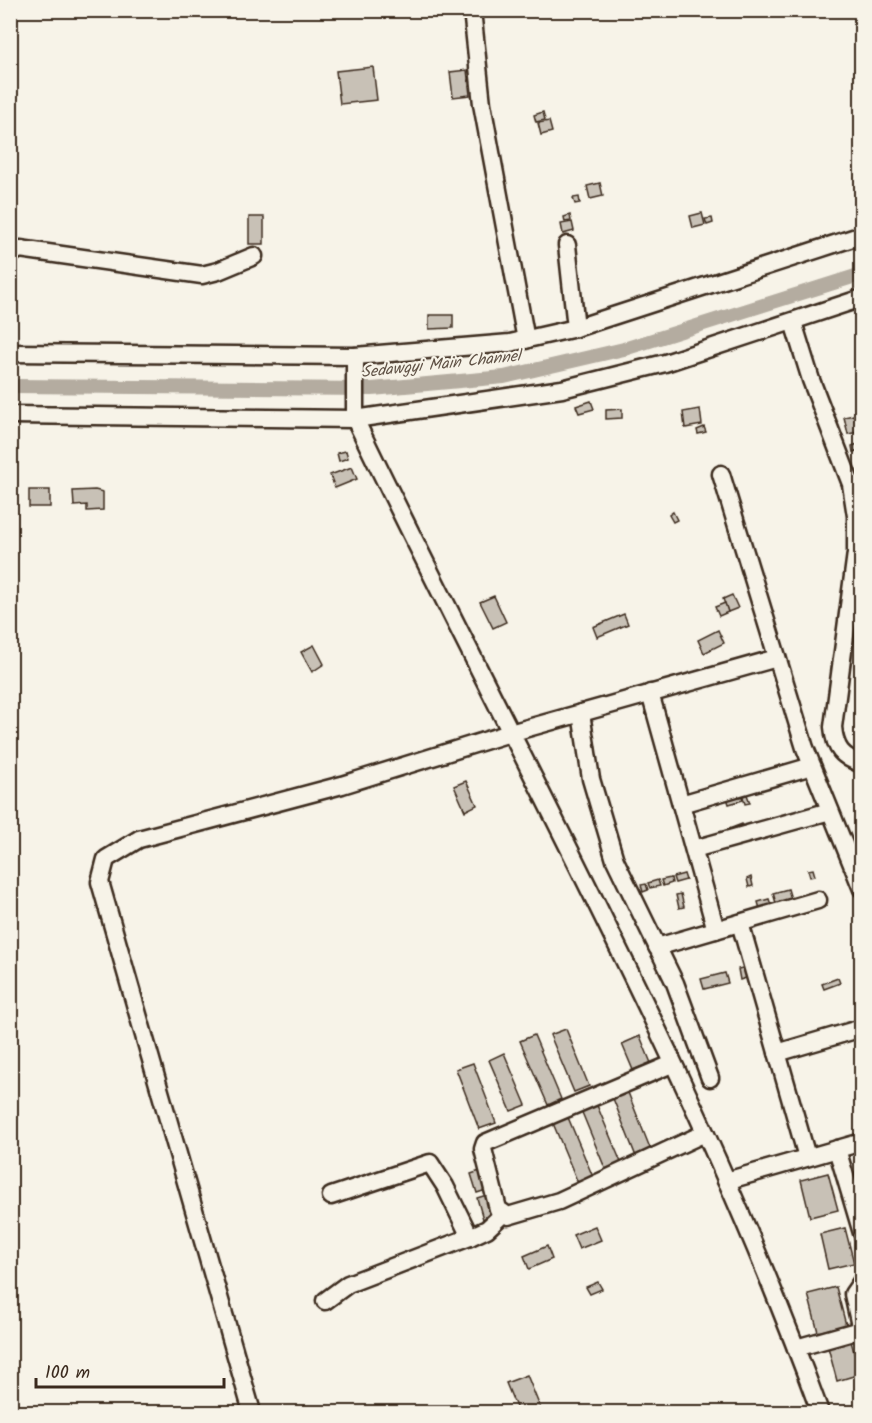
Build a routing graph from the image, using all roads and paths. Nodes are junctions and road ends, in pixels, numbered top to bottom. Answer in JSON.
{"nodes":[{"id":1,"x":472,"y":10,"type":"edge"},
{"id":2,"x":861,"y":235,"type":"edge"},
{"id":3,"x":567,"y":245,"type":"dead end"},
{"id":4,"x":10,"y":254,"type":"edge"},
{"id":5,"x":254,"y":256,"type":"dead end"},
{"id":6,"x":861,"y":298,"type":"edge"},
{"id":7,"x":793,"y":322,"type":"junction"},
{"id":8,"x":576,"y":328,"type":"junction"},
{"id":9,"x":526,"y":340,"type":"junction"},
{"id":10,"x":10,"y":353,"type":"edge"},
{"id":11,"x":355,"y":363,"type":"junction"},
{"id":12,"x":355,"y":412,"type":"junction"},
{"id":13,"x":10,"y":415,"type":"edge"},
{"id":14,"x":721,"y":474,"type":"dead end"},
{"id":15,"x":777,"y":658,"type":"junction"},
{"id":16,"x":650,"y":693,"type":"junction"},
{"id":17,"x":581,"y":713,"type":"junction"},
{"id":18,"x":510,"y":733,"type":"junction"},
{"id":19,"x":861,"y":764,"type":"edge"},
{"id":20,"x":812,"y":766,"type":"junction"},
{"id":21,"x":681,"y":804,"type":"junction"},
{"id":22,"x":830,"y":812,"type":"junction"},
{"id":23,"x":694,"y":849,"type":"junction"},
{"id":24,"x":861,"y":890,"type":"edge"},
{"id":25,"x":818,"y":900,"type":"dead end"},
{"id":26,"x":740,"y":923,"type":"junction"},
{"id":27,"x":716,"y":930,"type":"junction"},
{"id":28,"x":657,"y":947,"type":"junction"},
{"id":29,"x":861,"y":1028,"type":"edge"},
{"id":30,"x":777,"y":1053,"type":"junction"},
{"id":31,"x":672,"y":1064,"type":"junction"},
{"id":32,"x":710,"y":1078,"type":"dead end"},
{"id":33,"x":705,"y":1133,"type":"junction"},
{"id":34,"x":861,"y":1142,"type":"edge"},
{"id":35,"x":837,"y":1149,"type":"junction"},
{"id":36,"x":807,"y":1157,"type":"junction"},
{"id":37,"x":726,"y":1181,"type":"junction"},
{"id":38,"x":331,"y":1196,"type":"dead end"},
{"id":39,"x":502,"y":1214,"type":"junction"},
{"id":40,"x":861,"y":1233,"type":"edge"},
{"id":41,"x":470,"y":1238,"type":"junction"},
{"id":42,"x":861,"y":1281,"type":"edge"},
{"id":43,"x":325,"y":1301,"type":"dead end"},
{"id":44,"x":861,"y":1332,"type":"edge"},
{"id":45,"x":796,"y":1348,"type":"junction"},
{"id":46,"x":252,"y":1413,"type":"edge"},
{"id":47,"x":820,"y":1413,"type":"edge"}],
"edges":[{"from":1,"to":9,"type":"street"},
{"from":2,"to":8,"type":"street"},
{"from":3,"to":8,"type":"street"},
{"from":4,"to":5,"type":"street"},
{"from":6,"to":7,"type":"street"},
{"from":7,"to":12,"type":"street"},
{"from":7,"to":19,"type":"street"},
{"from":8,"to":9,"type":"street"},
{"from":9,"to":11,"type":"street"},
{"from":10,"to":11,"type":"street"},
{"from":11,"to":12,"type":"street"},
{"from":12,"to":13,"type":"street"},
{"from":12,"to":18,"type":"street"},
{"from":14,"to":15,"type":"street"},
{"from":15,"to":16,"type":"street"},
{"from":15,"to":20,"type":"street"},
{"from":16,"to":17,"type":"street"},
{"from":16,"to":21,"type":"street"},
{"from":17,"to":18,"type":"street"},
{"from":17,"to":28,"type":"street"},
{"from":18,"to":31,"type":"street"},
{"from":18,"to":46,"type":"street"},
{"from":20,"to":21,"type":"street"},
{"from":20,"to":22,"type":"street"},
{"from":21,"to":23,"type":"street"},
{"from":22,"to":23,"type":"street"},
{"from":22,"to":24,"type":"street"},
{"from":23,"to":27,"type":"street"},
{"from":25,"to":26,"type":"street"},
{"from":26,"to":27,"type":"street"},
{"from":26,"to":30,"type":"street"},
{"from":27,"to":28,"type":"street"},
{"from":28,"to":32,"type":"street"},
{"from":29,"to":30,"type":"street"},
{"from":30,"to":36,"type":"street"},
{"from":31,"to":33,"type":"street"},
{"from":31,"to":39,"type":"street"},
{"from":33,"to":37,"type":"street"},
{"from":33,"to":39,"type":"street"},
{"from":34,"to":35,"type":"street"},
{"from":35,"to":36,"type":"street"},
{"from":35,"to":40,"type":"street"},
{"from":36,"to":37,"type":"street"},
{"from":37,"to":45,"type":"street"},
{"from":38,"to":41,"type":"street"},
{"from":39,"to":41,"type":"street"},
{"from":41,"to":43,"type":"street"},
{"from":42,"to":44,"type":"street"},
{"from":44,"to":45,"type":"street"},
{"from":45,"to":47,"type":"street"}]}
